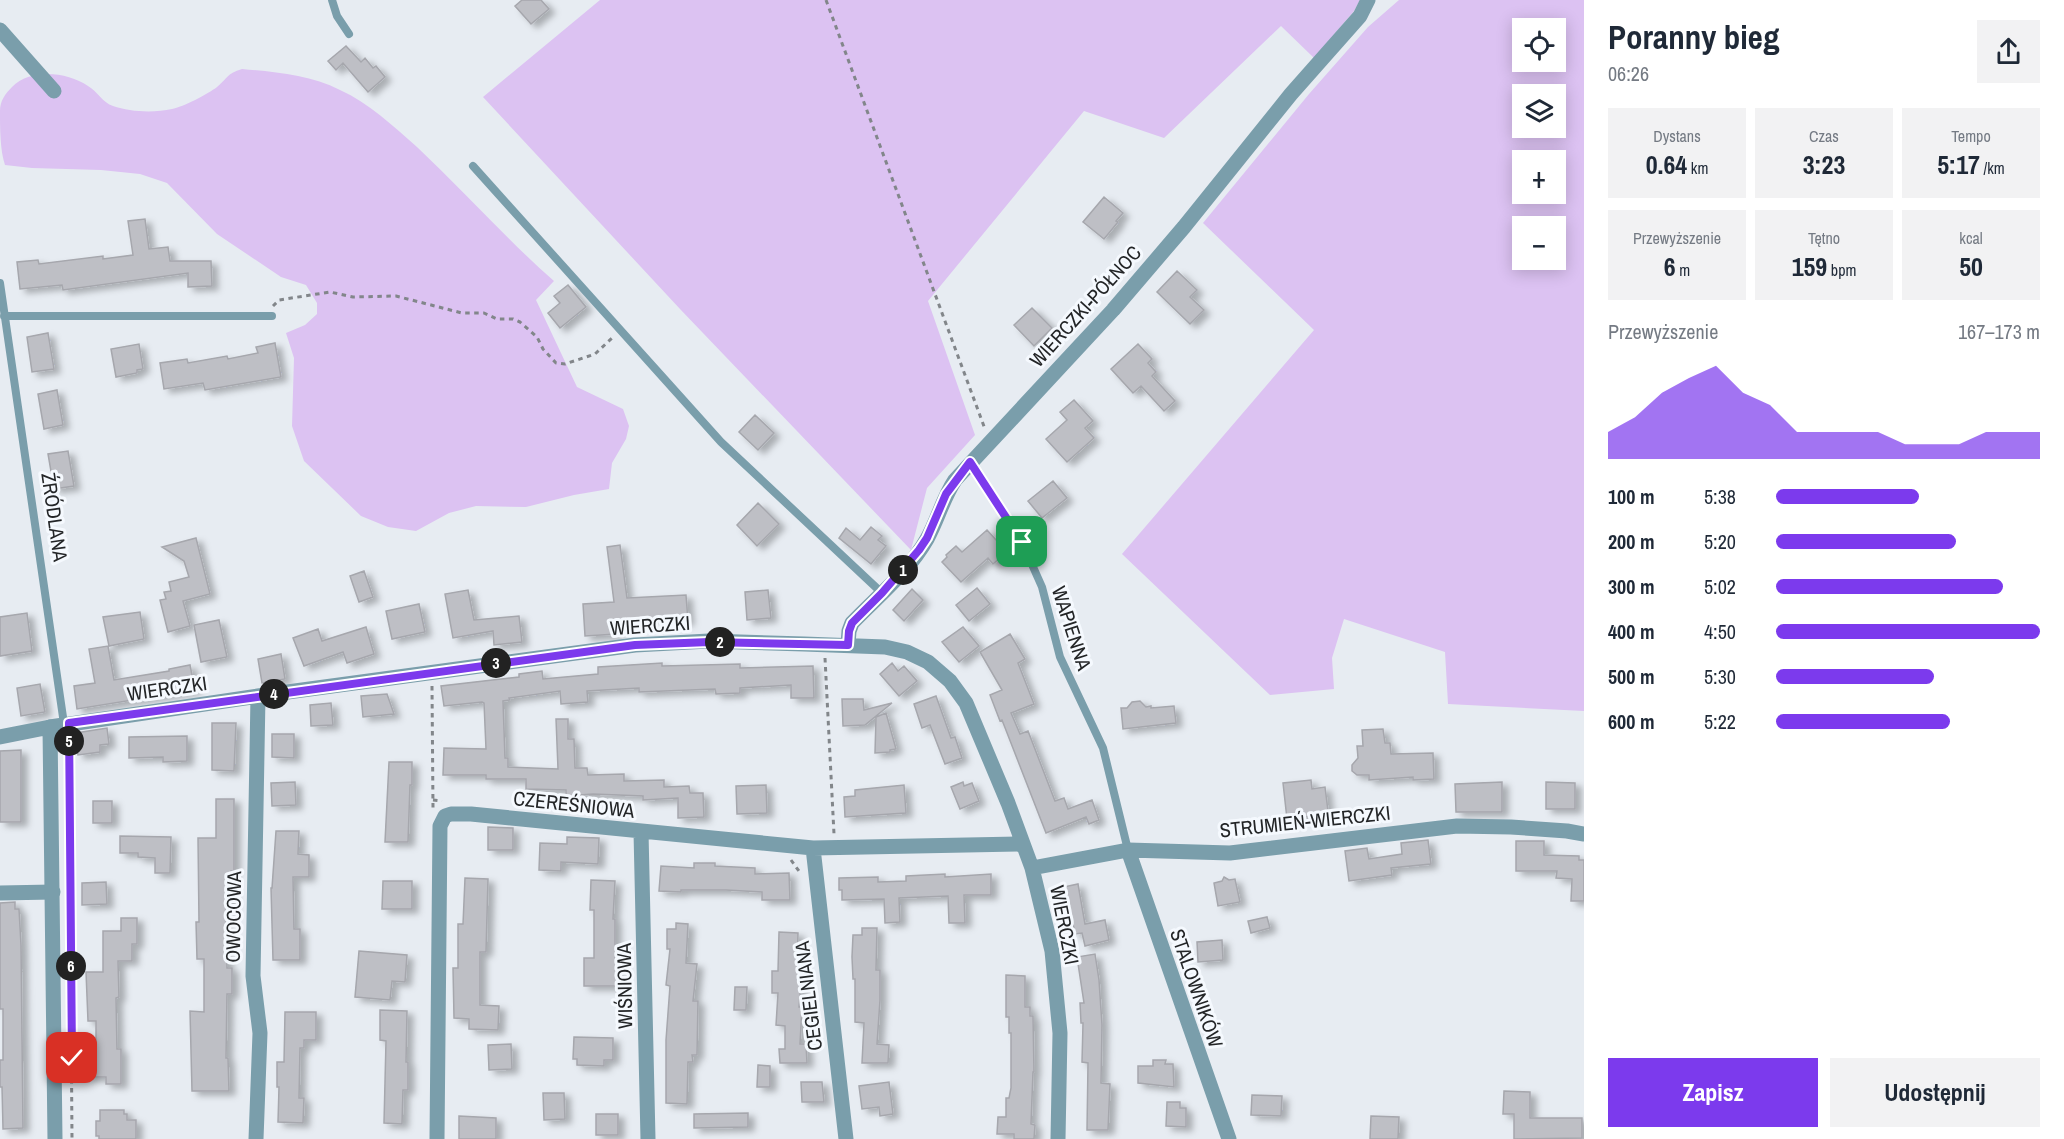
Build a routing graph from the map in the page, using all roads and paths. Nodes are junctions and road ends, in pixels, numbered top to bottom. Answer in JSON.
{"nodes":[{"id":1,"x":332,"y":0,"type":"edge"},
{"id":2,"x":826,"y":0,"type":"edge"},
{"id":3,"x":1368,"y":0,"type":"edge"},
{"id":4,"x":0,"y":30,"type":"edge"},
{"id":5,"x":349,"y":34,"type":"dead end"},
{"id":6,"x":54,"y":91,"type":"dead end"},
{"id":7,"x":472,"y":166,"type":"dead end"},
{"id":8,"x":0,"y":283,"type":"edge"},
{"id":9,"x":4,"y":316,"type":"junction"},
{"id":10,"x":268,"y":316,"type":"joint"},
{"id":11,"x":620,"y":330,"type":"junction"},
{"id":12,"x":990,"y":442,"type":"junction"},
{"id":13,"x":970,"y":462,"type":"junction"},
{"id":14,"x":882,"y":593,"type":"junction"},
{"id":15,"x":848,"y":645,"type":"junction"},
{"id":16,"x":825,"y":655,"type":"dead end"},
{"id":17,"x":432,"y":672,"type":"junction"},
{"id":18,"x":258,"y":696,"type":"junction"},
{"id":19,"x":61,"y":725,"type":"junction"},
{"id":20,"x":0,"y":737,"type":"edge"},
{"id":21,"x":433,"y":811,"type":"dead end"},
{"id":22,"x":641,"y":832,"type":"junction"},
{"id":23,"x":1584,"y":834,"type":"edge"},
{"id":24,"x":834,"y":839,"type":"dead end"},
{"id":25,"x":1023,"y":844,"type":"junction"},
{"id":26,"x":813,"y":848,"type":"junction"},
{"id":27,"x":1128,"y":850,"type":"junction"},
{"id":28,"x":1032,"y":868,"type":"junction"},
{"id":29,"x":53,"y":892,"type":"junction"},
{"id":30,"x":0,"y":893,"type":"edge"},
{"id":31,"x":55,"y":1139,"type":"edge"},
{"id":32,"x":72,"y":1139,"type":"edge"},
{"id":33,"x":256,"y":1139,"type":"edge"},
{"id":34,"x":436,"y":1139,"type":"edge"},
{"id":35,"x":648,"y":1139,"type":"edge"},
{"id":36,"x":846,"y":1139,"type":"edge"},
{"id":37,"x":1058,"y":1139,"type":"edge"},
{"id":38,"x":1229,"y":1139,"type":"edge"}],
"edges":[{"from":1,"to":5,"type":"lane"},
{"from":2,"to":12,"type":"path"},
{"from":3,"to":12,"type":"street","name":"WIERCZKI-PÓŁNOC"},
{"from":4,"to":6,"type":"street"},
{"from":7,"to":11,"type":"lane"},
{"from":8,"to":9,"type":"lane","name":"ŹRÓDLANA"},
{"from":9,"to":10,"type":"lane"},
{"from":9,"to":19,"type":"lane","name":"ŹRÓDLANA"},
{"from":10,"to":11,"type":"path"},
{"from":11,"to":14,"type":"lane"},
{"from":12,"to":13,"type":"street","name":"WIERCZKI-PÓŁNOC"},
{"from":13,"to":14,"type":"street","name":"WIERCZKI-PÓŁNOC"},
{"from":13,"to":27,"type":"lane","name":"WAPIENNA"},
{"from":14,"to":15,"type":"street","name":"WIERCZKI-PÓŁNOC"},
{"from":15,"to":17,"type":"street","name":"WIERCZKI"},
{"from":15,"to":25,"type":"street","name":"WIERCZKI"},
{"from":16,"to":24,"type":"path"},
{"from":17,"to":18,"type":"street","name":"WIERCZKI"},
{"from":17,"to":21,"type":"path"},
{"from":18,"to":19,"type":"street","name":"WIERCZKI"},
{"from":18,"to":33,"type":"street","name":"OWOCOWA"},
{"from":19,"to":20,"type":"street","name":"WIERCZKI"},
{"from":19,"to":29,"type":"street","name":"ŹRÓDLANA"},
{"from":19,"to":32,"type":"path"},
{"from":22,"to":26,"type":"street","name":"CZEREŚNIOWA"},
{"from":22,"to":34,"type":"street","name":"CZEREŚNIOWA"},
{"from":22,"to":35,"type":"street","name":"WIŚNIOWA"},
{"from":23,"to":27,"type":"street","name":"STRUMIEŃ-WIERCZKI"},
{"from":25,"to":26,"type":"street","name":"CZEREŚNIOWA"},
{"from":25,"to":28,"type":"street","name":"WIERCZKI"},
{"from":26,"to":36,"type":"street","name":"CEGIELNIANA"},
{"from":27,"to":28,"type":"street","name":"STRUMIEŃ-WIERCZKI"},
{"from":27,"to":38,"type":"street","name":"STALOWNIKÓW"},
{"from":28,"to":37,"type":"street","name":"WIERCZKI"},
{"from":29,"to":30,"type":"street"},
{"from":29,"to":31,"type":"street","name":"ŹRÓDLANA"}]}
